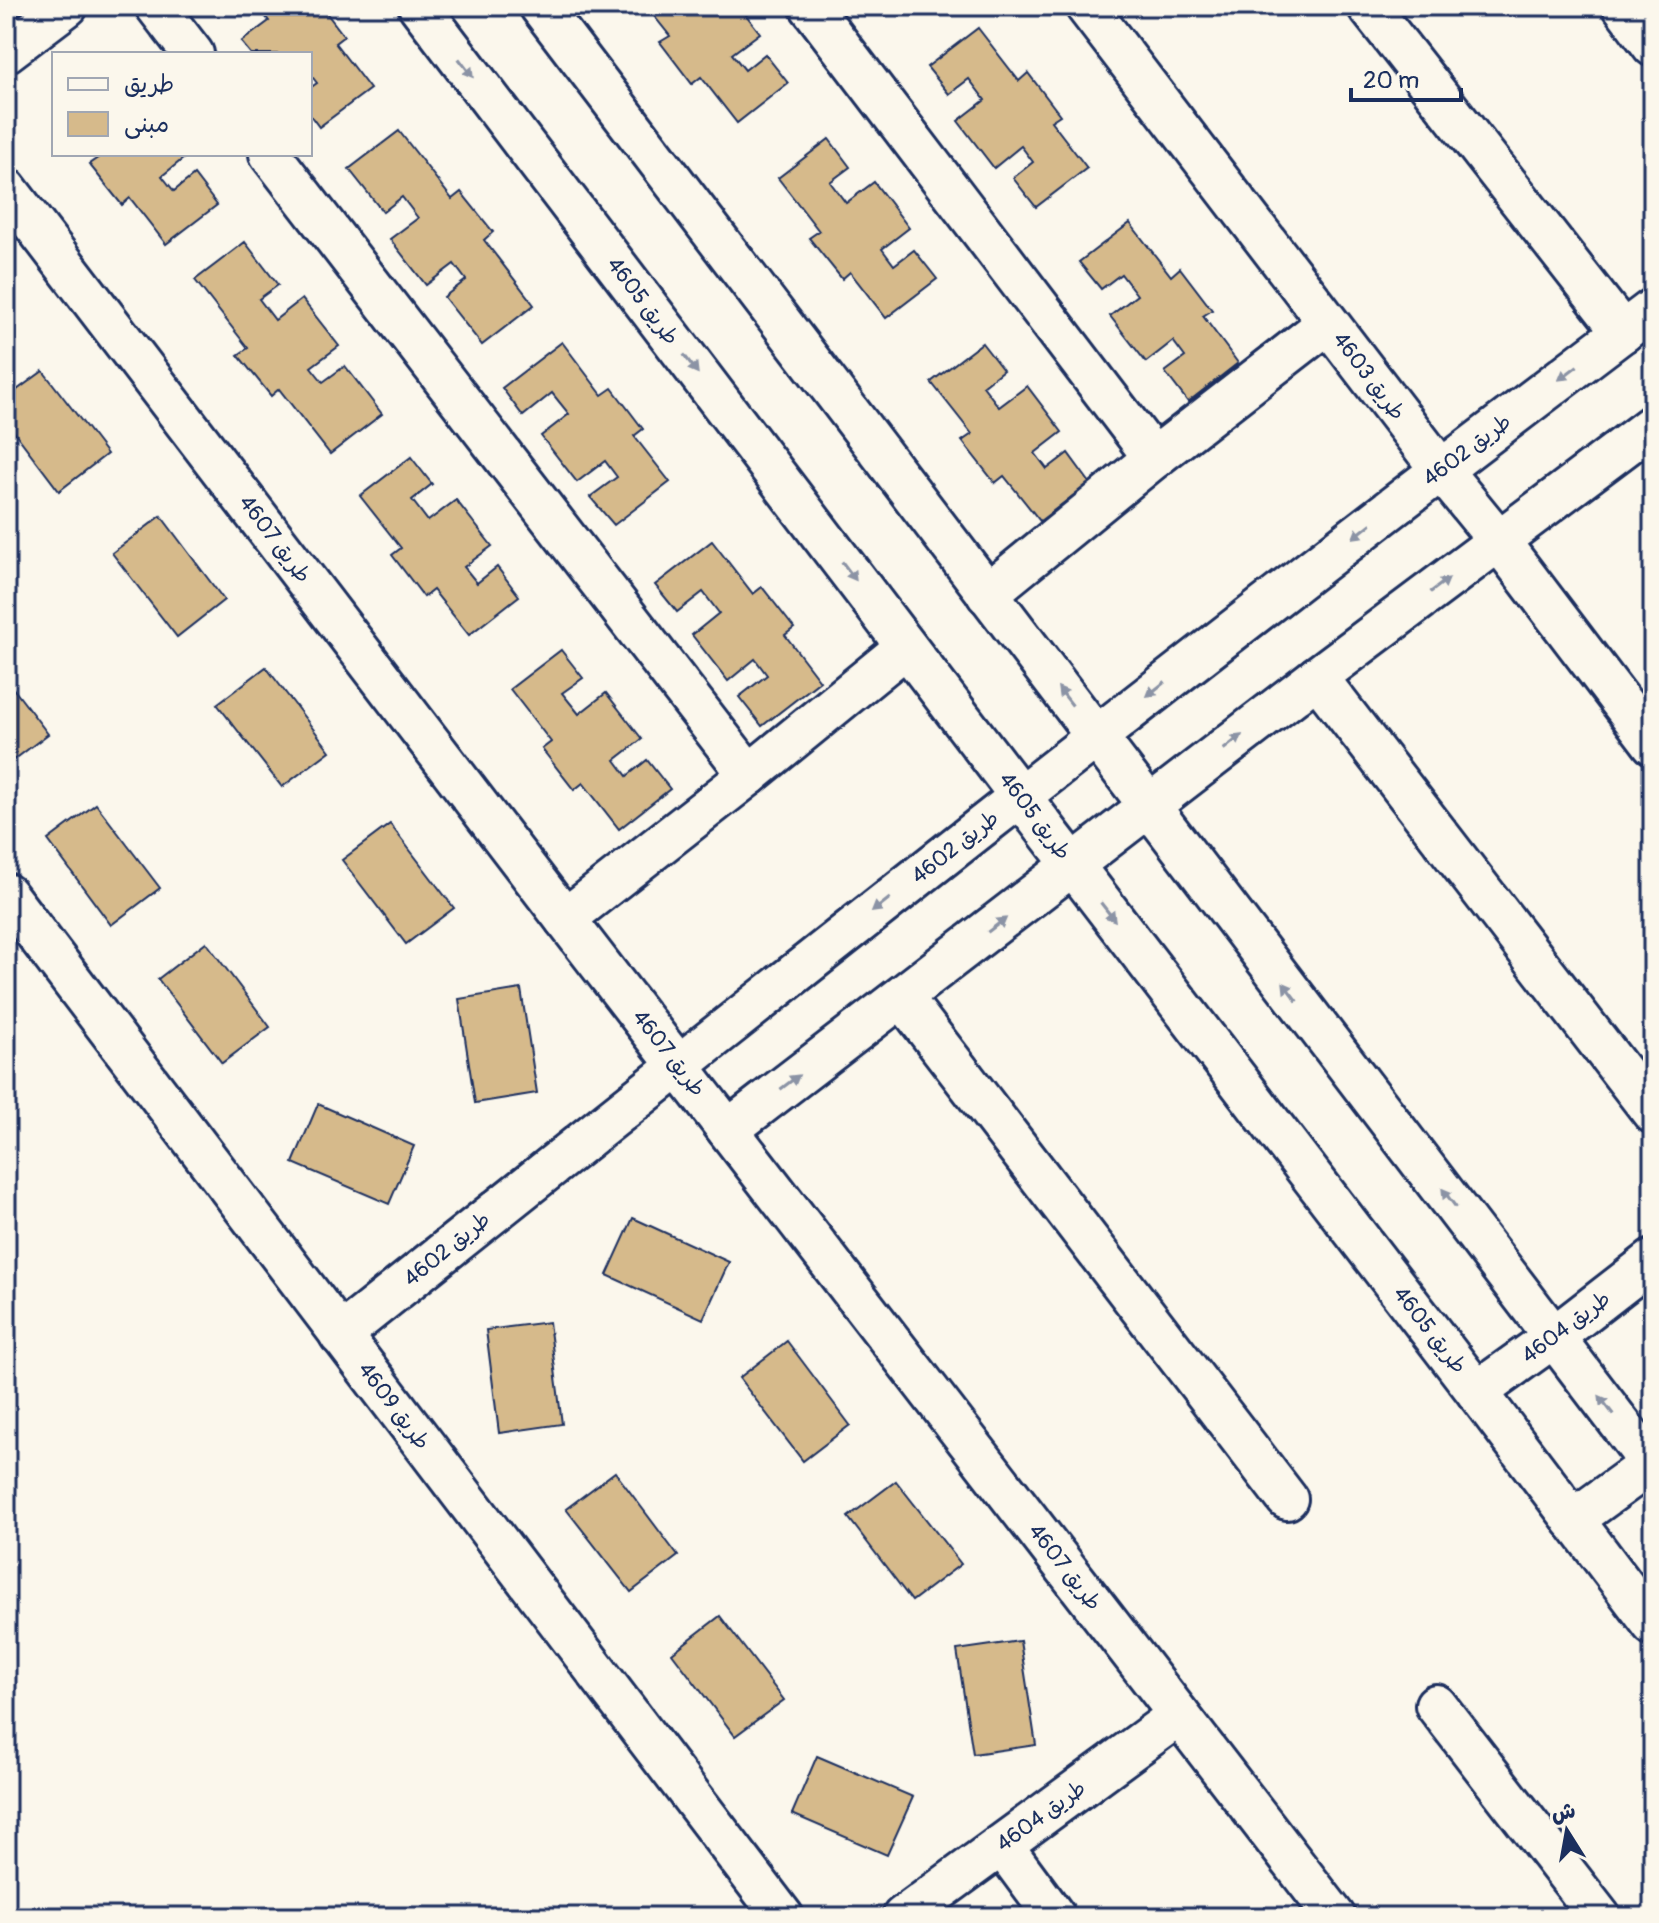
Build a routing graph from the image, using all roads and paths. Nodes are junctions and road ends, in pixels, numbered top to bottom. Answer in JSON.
{"nodes":[{"id":1,"x":67,"y":6,"type":"edge"},
{"id":2,"x":156,"y":6,"type":"edge"},
{"id":3,"x":419,"y":6,"type":"edge"},
{"id":4,"x":540,"y":6,"type":"edge"},
{"id":5,"x":810,"y":6,"type":"edge"},
{"id":6,"x":1086,"y":6,"type":"edge"},
{"id":7,"x":1623,"y":6,"type":"edge"},
{"id":8,"x":1371,"y":7,"type":"edge"},
{"id":9,"x":1653,"y":46,"type":"edge"},
{"id":10,"x":6,"y":52,"type":"edge"},
{"id":11,"x":191,"y":52,"type":"edge"},
{"id":12,"x":272,"y":156,"type":"edge"},
{"id":13,"x":6,"y":188,"type":"edge"},
{"id":14,"x":1638,"y":321,"type":"edge"},
{"id":15,"x":1328,"y":323,"type":"junction"},
{"id":16,"x":1653,"y":425,"type":"edge"},
{"id":17,"x":1154,"y":458,"type":"junction"},
{"id":18,"x":1441,"y":470,"type":"junction"},
{"id":19,"x":1499,"y":541,"type":"junction"},
{"id":20,"x":987,"y":594,"type":"junction"},
{"id":21,"x":906,"y":647,"type":"junction"},
{"id":22,"x":1317,"y":677,"type":"junction"},
{"id":23,"x":1096,"y":735,"type":"junction"},
{"id":24,"x":1653,"y":744,"type":"edge"},
{"id":25,"x":749,"y":775,"type":"junction"},
{"id":26,"x":1020,"y":796,"type":"junction"},
{"id":27,"x":1149,"y":807,"type":"junction"},
{"id":28,"x":1073,"y":866,"type":"junction"},
{"id":29,"x":6,"y":894,"type":"edge"},
{"id":30,"x":565,"y":919,"type":"junction"},
{"id":31,"x":902,"y":997,"type":"junction"},
{"id":32,"x":678,"y":1065,"type":"junction"},
{"id":33,"x":1653,"y":1113,"type":"edge"},
{"id":34,"x":728,"y":1130,"type":"junction"},
{"id":35,"x":1653,"y":1260,"type":"edge"},
{"id":36,"x":340,"y":1335,"type":"junction"},
{"id":37,"x":1555,"y":1336,"type":"junction"},
{"id":38,"x":1477,"y":1392,"type":"junction"},
{"id":39,"x":1652,"y":1465,"type":"edge"},
{"id":40,"x":1287,"y":1499,"type":"dead end"},
{"id":41,"x":1573,"y":1520,"type":"junction"},
{"id":42,"x":1653,"y":1625,"type":"edge"},
{"id":43,"x":1436,"y":1705,"type":"dead end"},
{"id":44,"x":1179,"y":1715,"type":"junction"},
{"id":45,"x":1002,"y":1845,"type":"junction"},
{"id":46,"x":783,"y":1917,"type":"edge"},
{"id":47,"x":903,"y":1917,"type":"edge"},
{"id":48,"x":1055,"y":1917,"type":"edge"},
{"id":49,"x":1335,"y":1917,"type":"edge"},
{"id":50,"x":1600,"y":1917,"type":"edge"}],
"edges":[{"from":1,"to":10,"type":"street"},
{"from":2,"to":11,"type":"street"},
{"from":3,"to":21,"type":"street","name":"طريق 4605","one_way":true},
{"from":4,"to":20,"type":"street"},
{"from":5,"to":17,"type":"street"},
{"from":6,"to":15,"type":"street","name":"طريق 4603"},
{"from":7,"to":9,"type":"street"},
{"from":8,"to":14,"type":"street"},
{"from":12,"to":25,"type":"street"},
{"from":13,"to":30,"type":"street","name":"طريق 4607"},
{"from":14,"to":18,"type":"street","name":"طريق 4602","one_way":true},
{"from":15,"to":17,"type":"street"},
{"from":15,"to":18,"type":"street","name":"طريق 4603"},
{"from":16,"to":19,"type":"street"},
{"from":17,"to":20,"type":"street"},
{"from":18,"to":19,"type":"street","name":"طريق 4603"},
{"from":18,"to":23,"type":"street","name":"طريق 4602","one_way":true},
{"from":22,"to":19,"type":"street","one_way":true},
{"from":19,"to":24,"type":"street","name":"طريق 4603"},
{"from":23,"to":20,"type":"street","one_way":true},
{"from":21,"to":25,"type":"street"},
{"from":21,"to":26,"type":"street","name":"طريق 4605"},
{"from":27,"to":22,"type":"street","one_way":true},
{"from":22,"to":33,"type":"street"},
{"from":23,"to":26,"type":"street","name":"طريق 4602"},
{"from":23,"to":27,"type":"street"},
{"from":25,"to":30,"type":"street"},
{"from":26,"to":28,"type":"street","name":"طريق 4605"},
{"from":26,"to":32,"type":"street","name":"طريق 4602","one_way":true},
{"from":27,"to":28,"type":"street"},
{"from":37,"to":27,"type":"street","one_way":true},
{"from":31,"to":28,"type":"street","one_way":true},
{"from":28,"to":38,"type":"street","name":"طريق 4605","one_way":true},
{"from":29,"to":36,"type":"street","name":"طريق 4609"},
{"from":30,"to":32,"type":"street","name":"طريق 4607"},
{"from":34,"to":31,"type":"street","one_way":true},
{"from":31,"to":40,"type":"street"},
{"from":32,"to":34,"type":"street","name":"طريق 4607"},
{"from":32,"to":36,"type":"street","name":"طريق 4602"},
{"from":34,"to":44,"type":"street","name":"طريق 4607"},
{"from":35,"to":37,"type":"street","name":"طريق 4604"},
{"from":36,"to":46,"type":"street","name":"طريق 4609"},
{"from":37,"to":38,"type":"street","name":"طريق 4604"},
{"from":39,"to":37,"type":"street","one_way":true},
{"from":38,"to":41,"type":"street","name":"طريق 4605"},
{"from":39,"to":41,"type":"street"},
{"from":41,"to":42,"type":"street","name":"طريق 4605"},
{"from":43,"to":50,"type":"street"},
{"from":44,"to":45,"type":"street","name":"طريق 4604"},
{"from":44,"to":49,"type":"street","name":"طريق 4607"},
{"from":45,"to":47,"type":"street","name":"طريق 4604"},
{"from":45,"to":48,"type":"street"}]}
